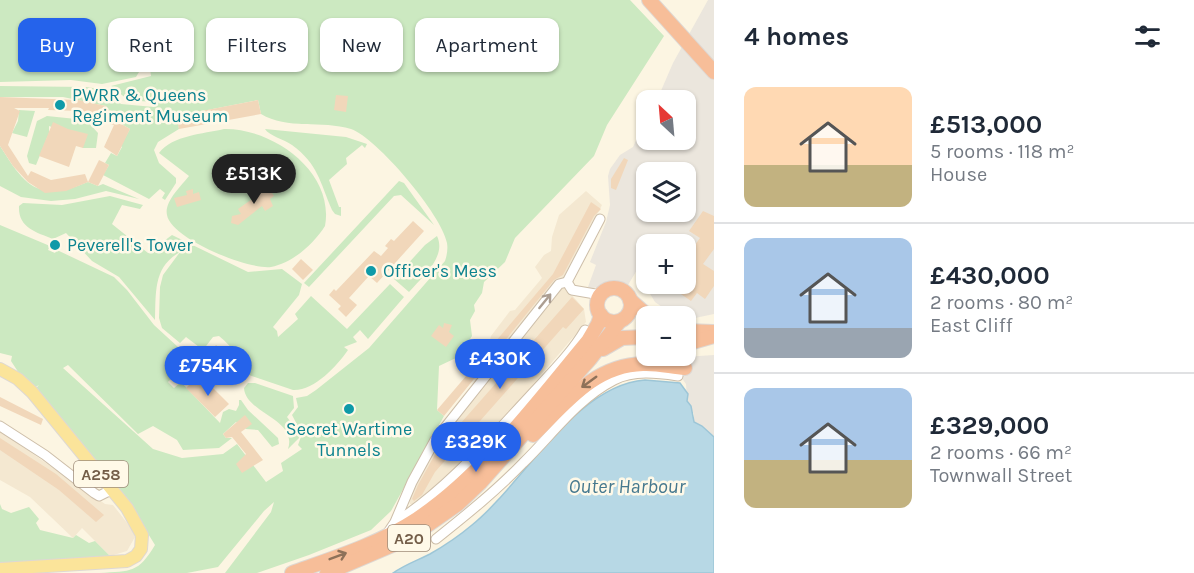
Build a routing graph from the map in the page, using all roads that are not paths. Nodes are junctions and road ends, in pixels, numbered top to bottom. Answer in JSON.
{"nodes":[{"id":1,"x":649,"y":0,"type":"edge"},
{"id":2,"x":714,"y":72,"type":"edge"},
{"id":3,"x":600,"y":219,"type":"dead end"},
{"id":4,"x":567,"y":282,"type":"junction"},
{"id":5,"x":601,"y":295,"type":"junction"},
{"id":6,"x":630,"y":300,"type":"junction"},
{"id":7,"x":637,"y":306,"type":"edge"},
{"id":8,"x":600,"y":315,"type":"junction"},
{"id":9,"x":620,"y":321,"type":"junction"},
{"id":10,"x":585,"y":330,"type":"dead end"},
{"id":11,"x":636,"y":331,"type":"edge"},
{"id":12,"x":696,"y":332,"type":"edge"},
{"id":13,"x":714,"y":334,"type":"edge"},
{"id":14,"x":636,"y":337,"type":"edge"},
{"id":15,"x":696,"y":340,"type":"edge"},
{"id":16,"x":581,"y":352,"type":"junction"},
{"id":17,"x":0,"y":369,"type":"edge"},
{"id":18,"x":682,"y":372,"type":"joint"},
{"id":19,"x":555,"y":374,"type":"junction"},
{"id":20,"x":0,"y":426,"type":"edge"},
{"id":21,"x":480,"y":483,"type":"junction"},
{"id":22,"x":113,"y":489,"type":"junction"},
{"id":23,"x":395,"y":522,"type":"junction"},
{"id":24,"x":384,"y":537,"type":"junction"},
{"id":25,"x":436,"y":539,"type":"dead end"},
{"id":26,"x":0,"y":569,"type":"edge"},
{"id":27,"x":343,"y":570,"type":"edge"},
{"id":28,"x":292,"y":573,"type":"edge"},
{"id":29,"x":327,"y":573,"type":"edge"}],
"edges":[{"from":1,"to":2,"type":"highway"},
{"from":3,"to":4,"type":"street"},
{"from":4,"to":5,"type":"street"},
{"from":23,"to":4,"type":"street","one_way":true},
{"from":5,"to":6,"type":"highway"},
{"from":5,"to":8,"type":"highway"},
{"from":6,"to":7,"type":"highway"},
{"from":6,"to":9,"type":"highway"},
{"from":8,"to":9,"type":"highway"},
{"from":8,"to":16,"type":"highway","number":"A20"},
{"from":9,"to":11,"type":"highway"},
{"from":9,"to":16,"type":"highway","number":"A20"},
{"from":10,"to":16,"type":"street"},
{"from":12,"to":13,"type":"highway"},
{"from":13,"to":15,"type":"highway"},
{"from":14,"to":16,"type":"highway"},
{"from":16,"to":19,"type":"highway","number":"A20"},
{"from":16,"to":21,"type":"highway","number":"A20"},
{"from":17,"to":22,"type":"main road","number":"A258"},
{"from":18,"to":21,"type":"highway","one_way":true},
{"from":18,"to":25,"type":"street"},
{"from":19,"to":23,"type":"street"},
{"from":19,"to":24,"type":"highway","number":"A20"},
{"from":20,"to":22,"type":"street"},
{"from":21,"to":27,"type":"highway","number":"A20"},
{"from":22,"to":26,"type":"main road","number":"A258"},
{"from":23,"to":24,"type":"street"},
{"from":28,"to":24,"type":"highway","number":"A20","one_way":true},
{"from":27,"to":29,"type":"highway","number":"A20"}]}
